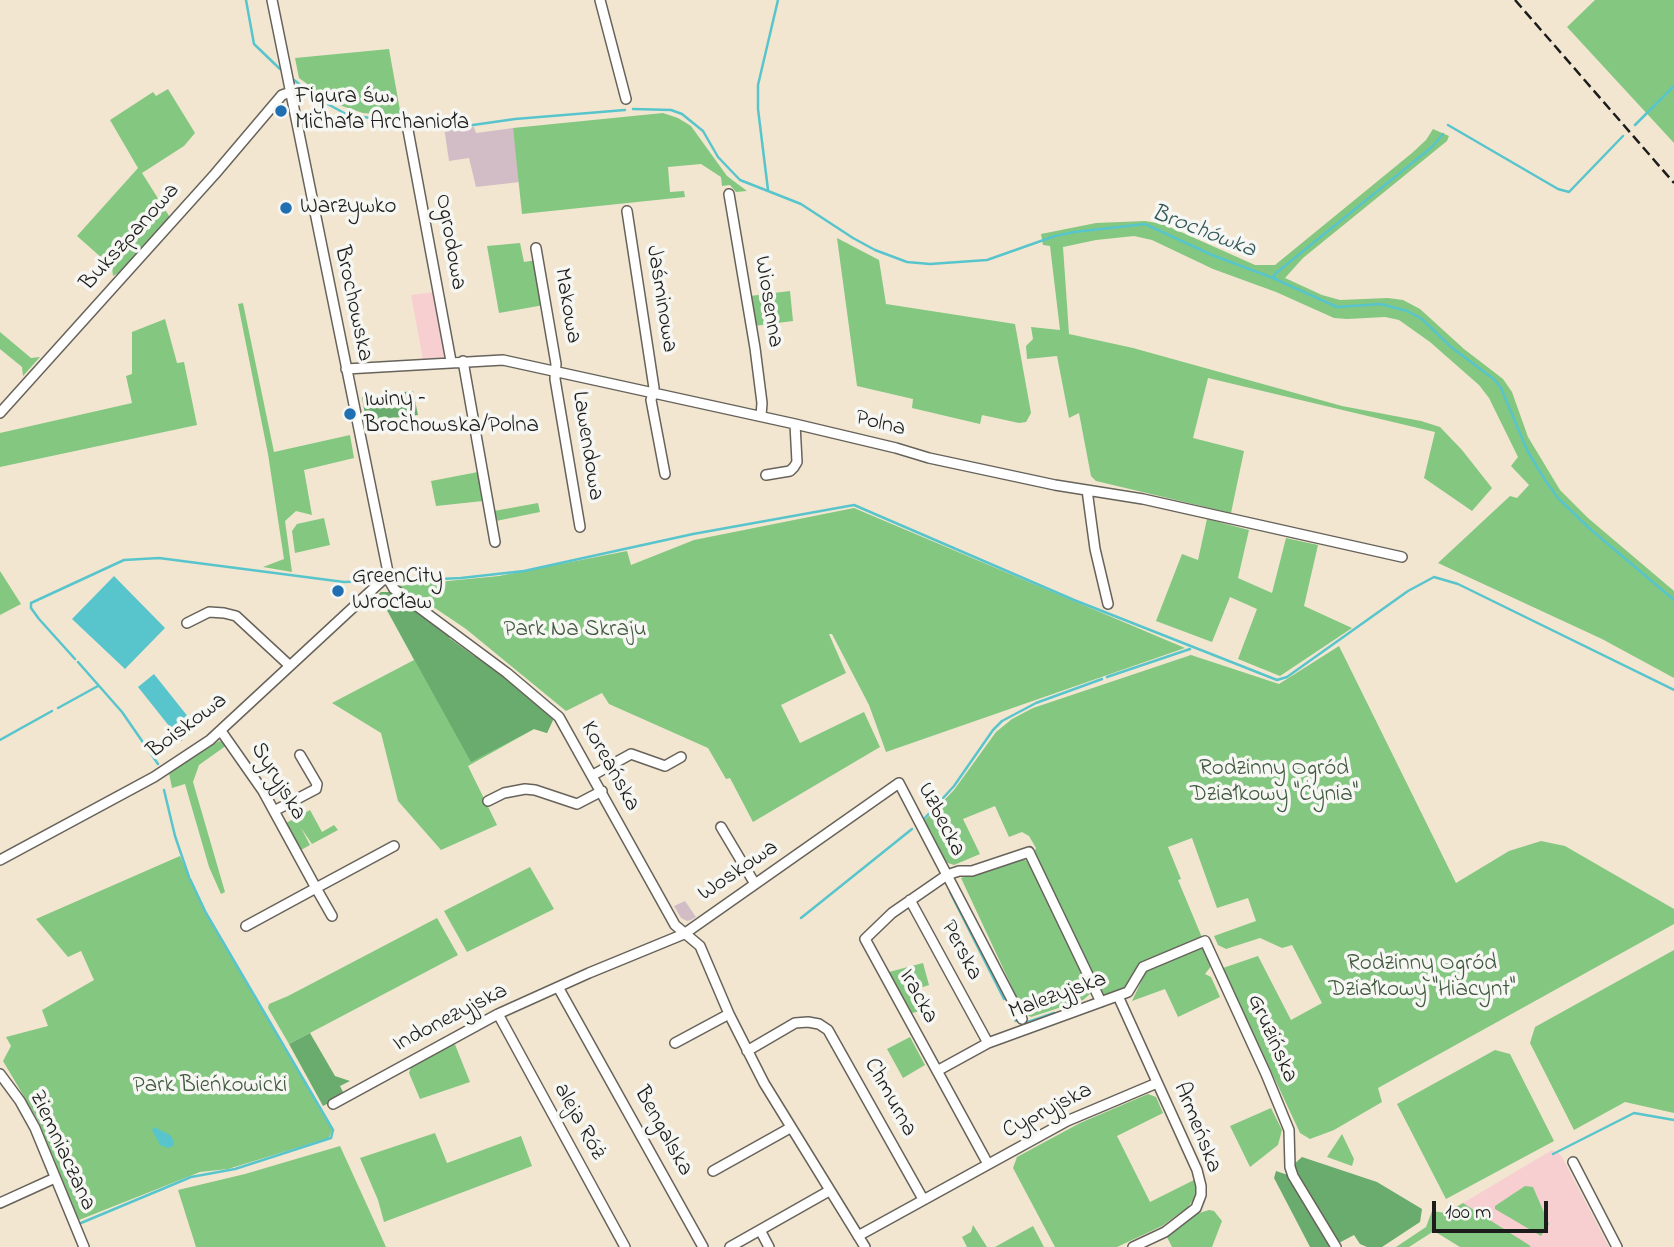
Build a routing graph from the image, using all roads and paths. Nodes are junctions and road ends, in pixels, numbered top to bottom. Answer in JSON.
{"nodes":[{"id":1,"x":272,"y":0,"type":"edge"},
{"id":2,"x":600,"y":0,"type":"edge"},
{"id":3,"x":291,"y":92,"type":"junction"},
{"id":4,"x":626,"y":99,"type":"dead end"},
{"id":5,"x":408,"y":130,"type":"dead end"},
{"id":6,"x":729,"y":194,"type":"dead end"},
{"id":7,"x":627,"y":211,"type":"dead end"},
{"id":8,"x":536,"y":248,"type":"dead end"},
{"id":9,"x":451,"y":361,"type":"junction"},
{"id":10,"x":463,"y":361,"type":"junction"},
{"id":11,"x":346,"y":369,"type":"junction"},
{"id":12,"x":556,"y":371,"type":"junction"},
{"id":13,"x":653,"y":393,"type":"junction"},
{"id":14,"x":0,"y":413,"type":"edge"},
{"id":15,"x":761,"y":416,"type":"junction"},
{"id":16,"x":794,"y":424,"type":"junction"},
{"id":17,"x":665,"y":474,"type":"dead end"},
{"id":18,"x":766,"y":475,"type":"dead end"},
{"id":19,"x":1087,"y":490,"type":"junction"},
{"id":20,"x":580,"y":527,"type":"dead end"},
{"id":21,"x":495,"y":542,"type":"dead end"},
{"id":22,"x":1402,"y":557,"type":"dead end"},
{"id":23,"x":387,"y":576,"type":"junction"},
{"id":24,"x":394,"y":589,"type":"joint"},
{"id":25,"x":1108,"y":604,"type":"dead end"},
{"id":26,"x":187,"y":623,"type":"dead end"},
{"id":27,"x":293,"y":664,"type":"junction"},
{"id":28,"x":222,"y":731,"type":"junction"},
{"id":29,"x":300,"y":755,"type":"dead end"},
{"id":30,"x":681,"y":757,"type":"dead end"},
{"id":31,"x":593,"y":775,"type":"junction"},
{"id":32,"x":899,"y":783,"type":"joint"},
{"id":33,"x":602,"y":791,"type":"junction"},
{"id":34,"x":488,"y":801,"type":"dead end"},
{"id":35,"x":274,"y":811,"type":"junction"},
{"id":36,"x":721,"y":827,"type":"dead end"},
{"id":37,"x":394,"y":846,"type":"dead end"},
{"id":38,"x":0,"y":860,"type":"edge"},
{"id":39,"x":947,"y":875,"type":"junction"},
{"id":40,"x":755,"y":884,"type":"junction"},
{"id":41,"x":316,"y":888,"type":"junction"},
{"id":42,"x":911,"y":900,"type":"junction"},
{"id":43,"x":332,"y":916,"type":"dead end"},
{"id":44,"x":246,"y":926,"type":"dead end"},
{"id":45,"x":684,"y":934,"type":"junction"},
{"id":46,"x":1206,"y":941,"type":"joint"},
{"id":47,"x":589,"y":973,"type":"joint"},
{"id":48,"x":558,"y":987,"type":"junction"},
{"id":49,"x":1118,"y":996,"type":"junction"},
{"id":50,"x":1101,"y":1002,"type":"junction"},
{"id":51,"x":498,"y":1014,"type":"junction"},
{"id":52,"x":729,"y":1014,"type":"junction"},
{"id":53,"x":1022,"y":1019,"type":"dead end"},
{"id":54,"x":988,"y":1043,"type":"junction"},
{"id":55,"x":675,"y":1044,"type":"dead end"},
{"id":56,"x":747,"y":1051,"type":"junction"},
{"id":57,"x":937,"y":1071,"type":"junction"},
{"id":58,"x":0,"y":1074,"type":"edge"},
{"id":59,"x":1157,"y":1083,"type":"junction"},
{"id":60,"x":333,"y":1104,"type":"dead end"},
{"id":61,"x":790,"y":1128,"type":"junction"},
{"id":62,"x":1573,"y":1162,"type":"dead end"},
{"id":63,"x":988,"y":1164,"type":"junction"},
{"id":64,"x":713,"y":1171,"type":"dead end"},
{"id":65,"x":55,"y":1178,"type":"junction"},
{"id":66,"x":829,"y":1191,"type":"junction"},
{"id":67,"x":923,"y":1199,"type":"junction"},
{"id":68,"x":0,"y":1203,"type":"edge"},
{"id":69,"x":760,"y":1230,"type":"junction"},
{"id":70,"x":858,"y":1237,"type":"junction"},
{"id":71,"x":84,"y":1247,"type":"edge"},
{"id":72,"x":625,"y":1247,"type":"edge"},
{"id":73,"x":703,"y":1247,"type":"edge"},
{"id":74,"x":730,"y":1247,"type":"edge"},
{"id":75,"x":769,"y":1247,"type":"edge"},
{"id":76,"x":865,"y":1247,"type":"edge"},
{"id":77,"x":1133,"y":1247,"type":"edge"},
{"id":78,"x":1336,"y":1247,"type":"edge"},
{"id":79,"x":1617,"y":1247,"type":"edge"}],
"edges":[{"from":1,"to":3,"type":"street","name":"Brochowska"},
{"from":2,"to":4,"type":"street"},
{"from":3,"to":11,"type":"street","name":"Brochowska"},
{"from":3,"to":14,"type":"street","name":"Bukszpanowa"},
{"from":5,"to":9,"type":"street","name":"Ogrodowa"},
{"from":6,"to":15,"type":"street","name":"Wiosenna"},
{"from":7,"to":13,"type":"street","name":"Jaśminowa"},
{"from":8,"to":12,"type":"street","name":"Makowa"},
{"from":9,"to":10,"type":"street","name":"Polna"},
{"from":9,"to":11,"type":"street","name":"Polna"},
{"from":10,"to":12,"type":"street","name":"Polna"},
{"from":10,"to":21,"type":"street"},
{"from":11,"to":23,"type":"street","name":"Brochowska"},
{"from":12,"to":13,"type":"street","name":"Polna"},
{"from":12,"to":20,"type":"street","name":"Lawendowa"},
{"from":13,"to":15,"type":"street","name":"Polna"},
{"from":13,"to":17,"type":"street","name":"Jaśminowa"},
{"from":15,"to":16,"type":"street","name":"Polna"},
{"from":16,"to":18,"type":"street"},
{"from":16,"to":19,"type":"street","name":"Polna"},
{"from":19,"to":22,"type":"street","name":"Polna"},
{"from":19,"to":25,"type":"street"},
{"from":23,"to":24,"type":"street","name":"Brochowska"},
{"from":23,"to":27,"type":"street","name":"Boiskowa"},
{"from":24,"to":31,"type":"street","name":"Koreańska"},
{"from":26,"to":27,"type":"street"},
{"from":27,"to":28,"type":"street","name":"Boiskowa"},
{"from":28,"to":35,"type":"street","name":"Syryjska"},
{"from":28,"to":38,"type":"street","name":"Boiskowa"},
{"from":29,"to":35,"type":"street"},
{"from":30,"to":31,"type":"street"},
{"from":31,"to":33,"type":"street","name":"Koreańska"},
{"from":32,"to":39,"type":"street","name":"Uzbecka"},
{"from":32,"to":40,"type":"street","name":"Woskowa"},
{"from":33,"to":34,"type":"street"},
{"from":33,"to":45,"type":"street","name":"Koreańska"},
{"from":35,"to":41,"type":"street","name":"Syryjska"},
{"from":36,"to":40,"type":"street"},
{"from":37,"to":41,"type":"street"},
{"from":39,"to":42,"type":"street","name":"Iracka"},
{"from":39,"to":50,"type":"street"},
{"from":39,"to":53,"type":"street","name":"Uzbecka"},
{"from":40,"to":45,"type":"street","name":"Woskowa"},
{"from":41,"to":43,"type":"street","name":"Syryjska"},
{"from":41,"to":44,"type":"street"},
{"from":42,"to":54,"type":"street","name":"Perska"},
{"from":42,"to":57,"type":"street","name":"Iracka"},
{"from":45,"to":47,"type":"street","name":"Woskowa"},
{"from":45,"to":52,"type":"street","name":"Koreańska"},
{"from":46,"to":49,"type":"street","name":"Malezyjska"},
{"from":46,"to":78,"type":"street","name":"Gruzińska"},
{"from":47,"to":48,"type":"street","name":"Indonezyjska"},
{"from":48,"to":51,"type":"street","name":"Indonezyjska"},
{"from":48,"to":73,"type":"street","name":"Bengalska"},
{"from":49,"to":50,"type":"street","name":"Malezyjska"},
{"from":49,"to":59,"type":"street","name":"Armeńska"},
{"from":50,"to":54,"type":"street","name":"Malezyjska"},
{"from":51,"to":60,"type":"street","name":"Indonezyjska"},
{"from":51,"to":72,"type":"street","name":"aleja Róż"},
{"from":52,"to":55,"type":"street"},
{"from":52,"to":56,"type":"street","name":"Koreańska"},
{"from":54,"to":57,"type":"street"},
{"from":56,"to":61,"type":"street","name":"Koreańska"},
{"from":56,"to":67,"type":"street","name":"Chmurna"},
{"from":57,"to":63,"type":"street","name":"Iracka"},
{"from":58,"to":65,"type":"street","name":"Ziemniaczana"},
{"from":59,"to":63,"type":"street","name":"Cypryjska"},
{"from":59,"to":77,"type":"street","name":"Armeńska"},
{"from":61,"to":64,"type":"street"},
{"from":61,"to":66,"type":"street","name":"Koreańska"},
{"from":62,"to":79,"type":"street"},
{"from":63,"to":67,"type":"street","name":"Cypryjska"},
{"from":65,"to":68,"type":"street"},
{"from":65,"to":71,"type":"street","name":"Ziemniaczana"},
{"from":66,"to":69,"type":"street"},
{"from":66,"to":70,"type":"street","name":"Koreańska"},
{"from":67,"to":70,"type":"street"},
{"from":69,"to":74,"type":"street"},
{"from":69,"to":75,"type":"street"},
{"from":70,"to":76,"type":"street","name":"Koreańska"}]}
